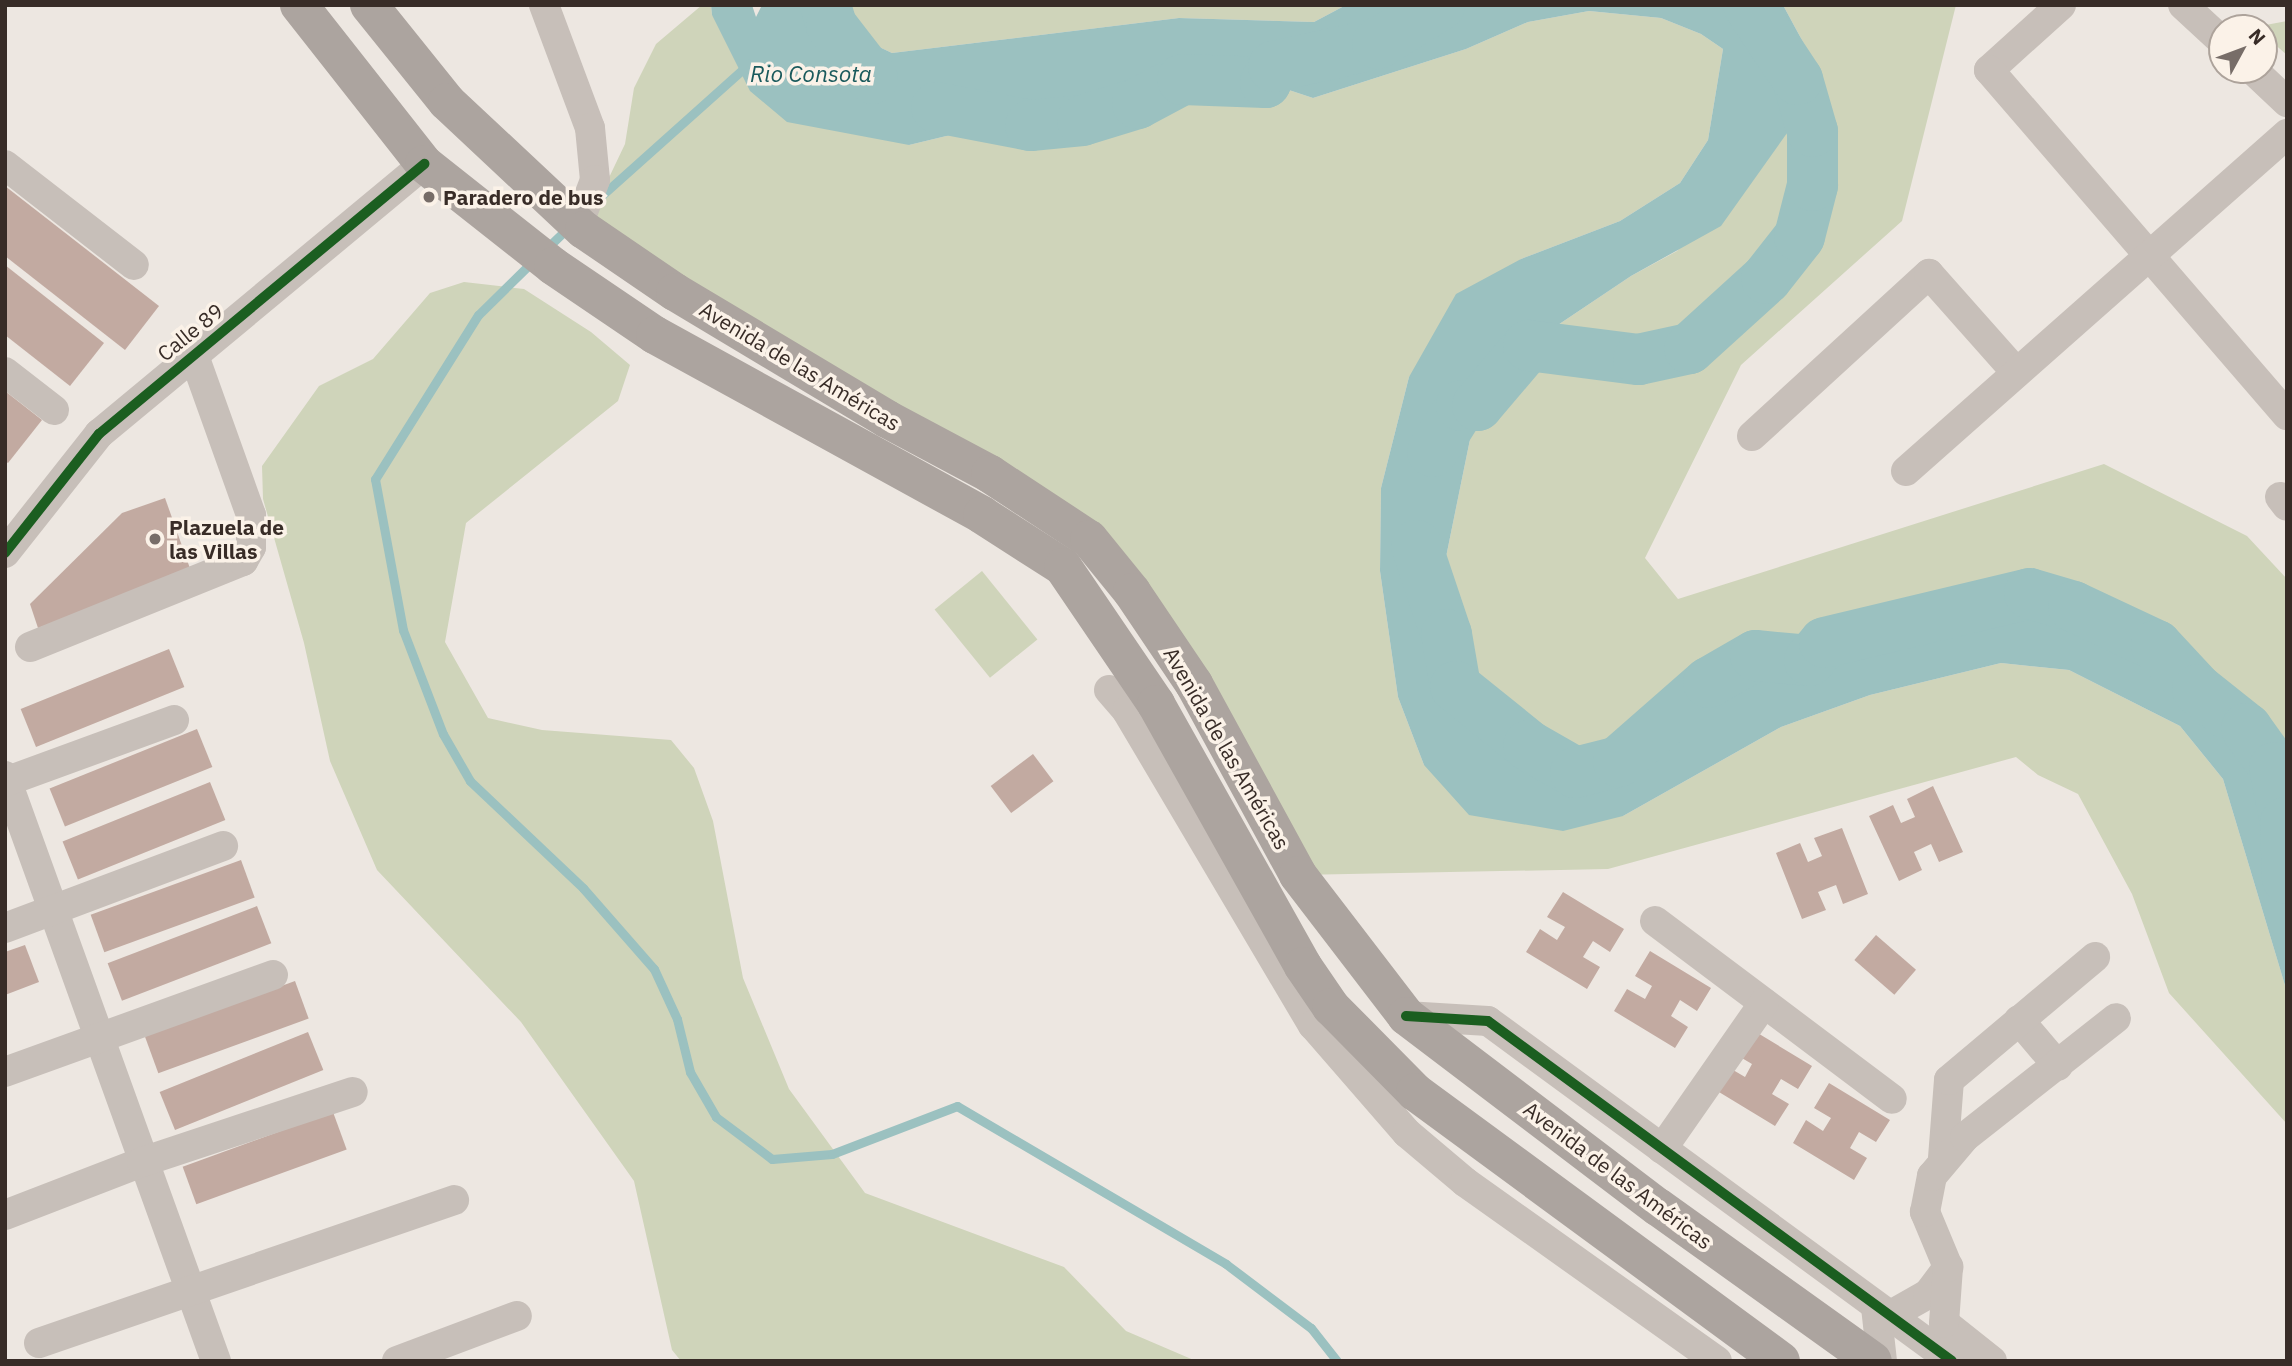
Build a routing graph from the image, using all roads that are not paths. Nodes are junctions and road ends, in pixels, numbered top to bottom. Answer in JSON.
{"nodes":[{"id":1,"x":299,"y":5,"type":"edge"},
{"id":2,"x":369,"y":5,"type":"edge"},
{"id":3,"x":544,"y":5,"type":"edge"},
{"id":4,"x":2061,"y":5,"type":"edge"},
{"id":5,"x":2183,"y":5,"type":"edge"},
{"id":6,"x":2208,"y":28,"type":"edge"},
{"id":7,"x":2268,"y":84,"type":"edge"},
{"id":8,"x":2287,"y":102,"type":"edge"},
{"id":9,"x":2287,"y":134,"type":"edge"},
{"id":10,"x":5,"y":164,"type":"edge"},
{"id":11,"x":424,"y":164,"type":"junction"},
{"id":12,"x":578,"y":225,"type":"junction"},
{"id":13,"x":2146,"y":255,"type":"junction"},
{"id":14,"x":134,"y":265,"type":"dead end"},
{"id":15,"x":193,"y":353,"type":"junction"},
{"id":16,"x":5,"y":372,"type":"edge"},
{"id":17,"x":2016,"y":372,"type":"junction"},
{"id":18,"x":54,"y":410,"type":"dead end"},
{"id":19,"x":2287,"y":415,"type":"edge"},
{"id":20,"x":1752,"y":436,"type":"dead end"},
{"id":21,"x":1906,"y":471,"type":"dead end"},
{"id":22,"x":5,"y":553,"type":"edge"},
{"id":23,"x":30,"y":647,"type":"dead end"},
{"id":24,"x":1109,"y":690,"type":"dead end"},
{"id":25,"x":173,"y":720,"type":"dead end"},
{"id":26,"x":6,"y":780,"type":"edge"},
{"id":27,"x":223,"y":846,"type":"dead end"},
{"id":28,"x":51,"y":911,"type":"junction"},
{"id":29,"x":1655,"y":921,"type":"dead end"},
{"id":30,"x":5,"y":928,"type":"edge"},
{"id":31,"x":2095,"y":957,"type":"dead end"},
{"id":32,"x":273,"y":975,"type":"dead end"},
{"id":33,"x":1765,"y":1003,"type":"junction"},
{"id":34,"x":1406,"y":1016,"type":"junction"},
{"id":35,"x":2116,"y":1018,"type":"dead end"},
{"id":36,"x":2020,"y":1020,"type":"junction"},
{"id":37,"x":97,"y":1039,"type":"junction"},
{"id":38,"x":2058,"y":1066,"type":"junction"},
{"id":39,"x":5,"y":1072,"type":"edge"},
{"id":40,"x":353,"y":1092,"type":"dead end"},
{"id":41,"x":1892,"y":1099,"type":"dead end"},
{"id":42,"x":1662,"y":1149,"type":"junction"},
{"id":43,"x":1943,"y":1158,"type":"junction"},
{"id":44,"x":142,"y":1162,"type":"junction"},
{"id":45,"x":454,"y":1200,"type":"dead end"},
{"id":46,"x":5,"y":1215,"type":"edge"},
{"id":47,"x":1948,"y":1268,"type":"junction"},
{"id":48,"x":190,"y":1290,"type":"junction"},
{"id":49,"x":1882,"y":1311,"type":"junction"},
{"id":50,"x":517,"y":1316,"type":"dead end"},
{"id":51,"x":39,"y":1343,"type":"dead end"},
{"id":52,"x":216,"y":1361,"type":"edge"},
{"id":53,"x":397,"y":1361,"type":"edge"},
{"id":54,"x":1717,"y":1361,"type":"edge"},
{"id":55,"x":1781,"y":1361,"type":"edge"},
{"id":56,"x":1873,"y":1361,"type":"edge"},
{"id":57,"x":1882,"y":1361,"type":"edge"},
{"id":58,"x":1952,"y":1361,"type":"edge"},
{"id":59,"x":1992,"y":1361,"type":"edge"}],
"edges":[{"from":1,"to":11,"type":"main road","name":"Avenida de las Américas"},
{"from":2,"to":12,"type":"main road","name":"Avenida de las Américas"},
{"from":3,"to":12,"type":"street"},
{"from":4,"to":13,"type":"street"},
{"from":5,"to":6,"type":"street"},
{"from":7,"to":8,"type":"street"},
{"from":9,"to":13,"type":"street"},
{"from":10,"to":14,"type":"street"},
{"from":11,"to":15,"type":"street","name":"Calle 89"},
{"from":11,"to":55,"type":"main road","name":"Avenida de las Américas"},
{"from":12,"to":34,"type":"main road","name":"Avenida de las Américas"},
{"from":13,"to":17,"type":"street"},
{"from":13,"to":19,"type":"street"},
{"from":15,"to":22,"type":"street","name":"Calle 89"},
{"from":15,"to":23,"type":"street"},
{"from":16,"to":18,"type":"street"},
{"from":17,"to":20,"type":"street"},
{"from":17,"to":21,"type":"street"},
{"from":24,"to":54,"type":"street"},
{"from":25,"to":26,"type":"street"},
{"from":26,"to":28,"type":"street"},
{"from":27,"to":28,"type":"street"},
{"from":28,"to":30,"type":"street"},
{"from":28,"to":37,"type":"street"},
{"from":29,"to":33,"type":"street"},
{"from":31,"to":36,"type":"street"},
{"from":32,"to":37,"type":"street"},
{"from":33,"to":41,"type":"street"},
{"from":33,"to":42,"type":"street"},
{"from":34,"to":42,"type":"street"},
{"from":34,"to":56,"type":"main road","name":"Avenida de las Américas"},
{"from":35,"to":38,"type":"street"},
{"from":36,"to":38,"type":"street"},
{"from":36,"to":43,"type":"street"},
{"from":37,"to":39,"type":"street"},
{"from":37,"to":44,"type":"street"},
{"from":38,"to":43,"type":"street"},
{"from":40,"to":44,"type":"street"},
{"from":42,"to":49,"type":"street"},
{"from":43,"to":47,"type":"street"},
{"from":44,"to":46,"type":"street"},
{"from":44,"to":48,"type":"street"},
{"from":45,"to":48,"type":"street"},
{"from":47,"to":49,"type":"street"},
{"from":47,"to":59,"type":"street"},
{"from":48,"to":51,"type":"street"},
{"from":48,"to":52,"type":"street"},
{"from":49,"to":57,"type":"street"},
{"from":49,"to":58,"type":"street"},
{"from":50,"to":53,"type":"street"}]}
